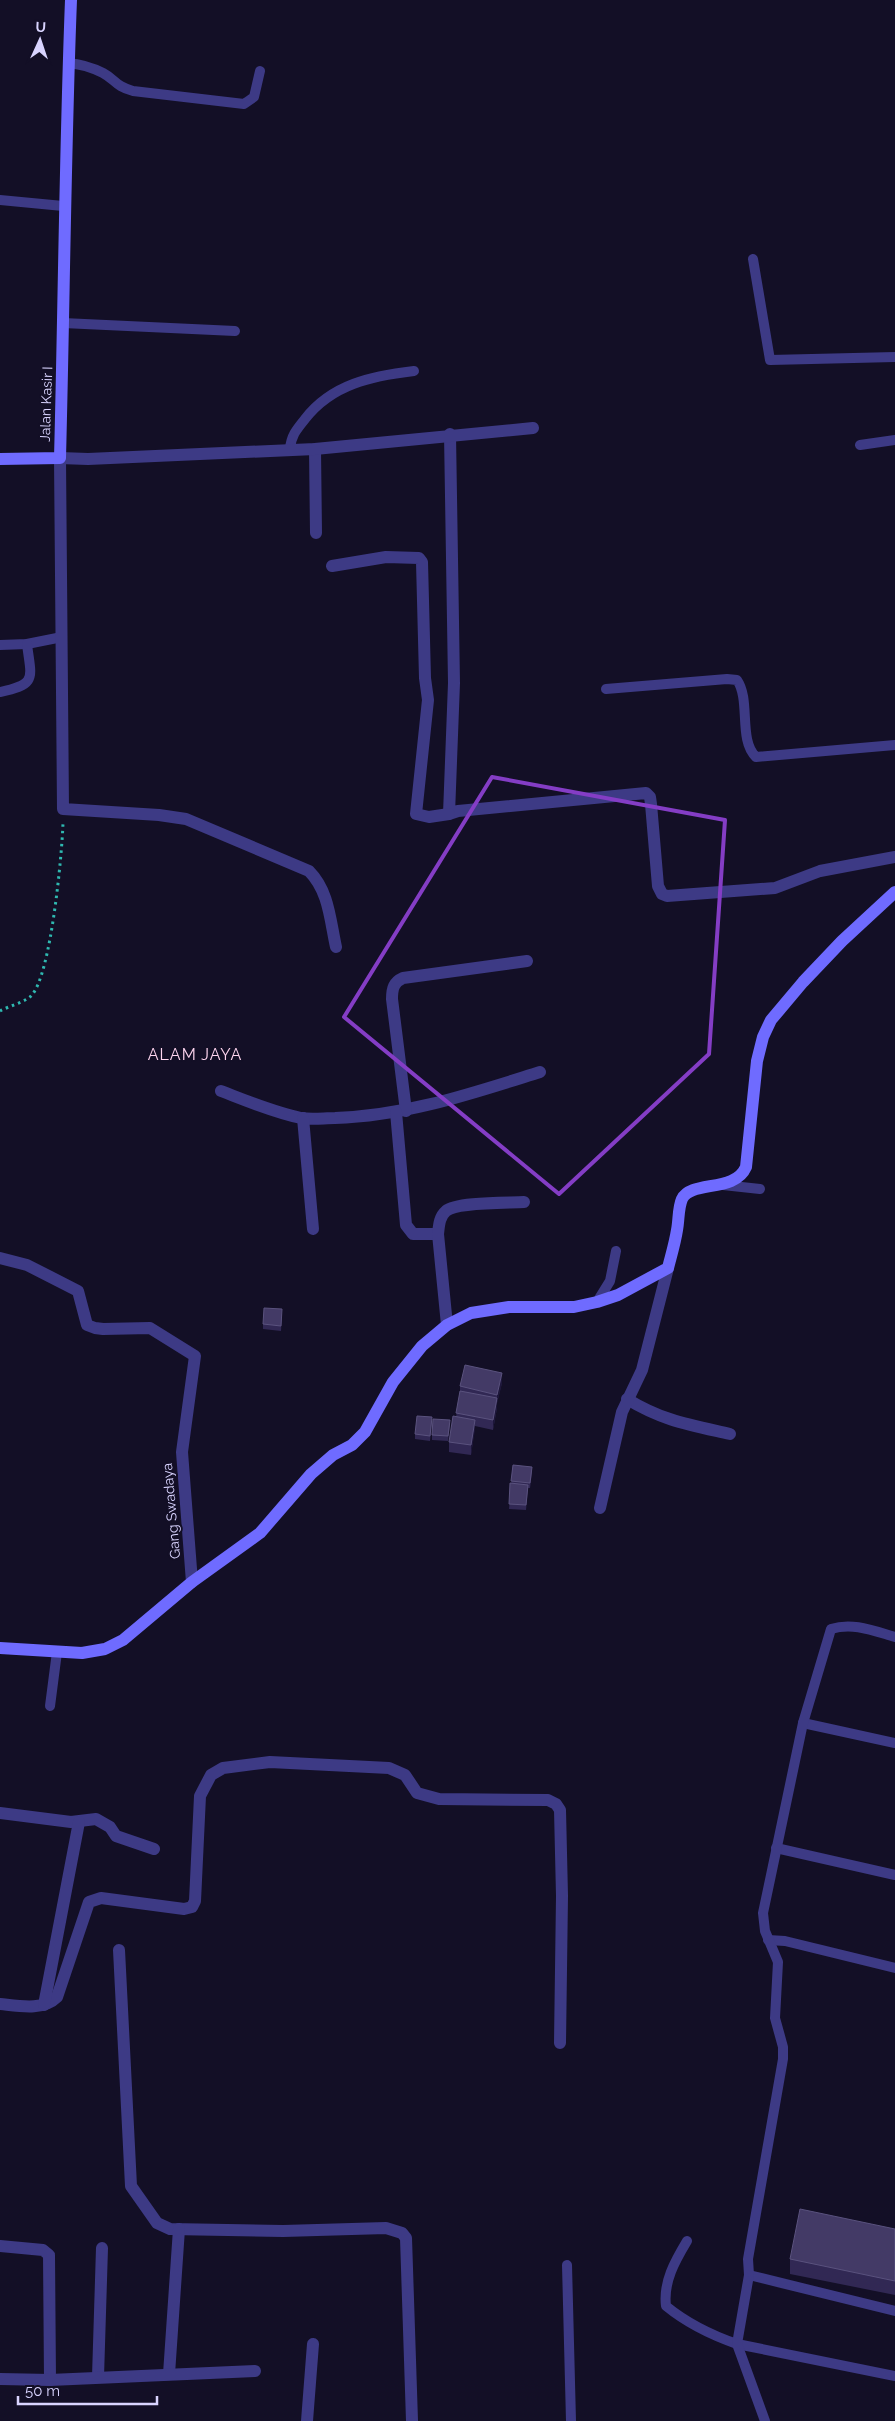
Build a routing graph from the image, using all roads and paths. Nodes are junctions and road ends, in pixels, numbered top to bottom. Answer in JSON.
{"nodes":[{"id":1,"x":71,"y":0,"type":"edge"},
{"id":2,"x":68,"y":63,"type":"junction"},
{"id":3,"x":260,"y":71,"type":"dead end"},
{"id":4,"x":0,"y":200,"type":"edge"},
{"id":5,"x":63,"y":206,"type":"junction"},
{"id":6,"x":753,"y":259,"type":"dead end"},
{"id":7,"x":63,"y":323,"type":"junction"},
{"id":8,"x":235,"y":331,"type":"dead end"},
{"id":9,"x":895,"y":357,"type":"edge"},
{"id":10,"x":414,"y":371,"type":"dead end"},
{"id":11,"x":533,"y":428,"type":"dead end"},
{"id":12,"x":450,"y":434,"type":"junction"},
{"id":13,"x":895,"y":440,"type":"edge"},
{"id":14,"x":860,"y":445,"type":"dead end"},
{"id":15,"x":290,"y":449,"type":"junction"},
{"id":16,"x":314,"y":449,"type":"junction"},
{"id":17,"x":60,"y":458,"type":"junction"},
{"id":18,"x":0,"y":459,"type":"edge"},
{"id":19,"x":316,"y":532,"type":"dead end"},
{"id":20,"x":332,"y":566,"type":"dead end"},
{"id":21,"x":62,"y":637,"type":"junction"},
{"id":22,"x":27,"y":644,"type":"junction"},
{"id":23,"x":0,"y":646,"type":"edge"},
{"id":24,"x":606,"y":689,"type":"dead end"},
{"id":25,"x":0,"y":692,"type":"edge"},
{"id":26,"x":895,"y":745,"type":"edge"},
{"id":27,"x":63,"y":809,"type":"junction"},
{"id":28,"x":449,"y":814,"type":"junction"},
{"id":29,"x":895,"y":857,"type":"edge"},
{"id":30,"x":895,"y":892,"type":"edge"},
{"id":31,"x":336,"y":947,"type":"dead end"},
{"id":32,"x":527,"y":961,"type":"dead end"},
{"id":33,"x":0,"y":1010,"type":"edge"},
{"id":34,"x":540,"y":1072,"type":"dead end"},
{"id":35,"x":221,"y":1091,"type":"dead end"},
{"id":36,"x":401,"y":1112,"type":"junction"},
{"id":37,"x":303,"y":1118,"type":"junction"},
{"id":38,"x":722,"y":1184,"type":"junction"},
{"id":39,"x":760,"y":1189,"type":"dead end"},
{"id":40,"x":524,"y":1202,"type":"dead end"},
{"id":41,"x":313,"y":1228,"type":"dead end"},
{"id":42,"x":438,"y":1234,"type":"junction"},
{"id":43,"x":616,"y":1251,"type":"dead end"},
{"id":44,"x":0,"y":1258,"type":"edge"},
{"id":45,"x":668,"y":1268,"type":"junction"},
{"id":46,"x":597,"y":1302,"type":"junction"},
{"id":47,"x":447,"y":1325,"type":"junction"},
{"id":48,"x":627,"y":1399,"type":"junction"},
{"id":49,"x":730,"y":1434,"type":"dead end"},
{"id":50,"x":600,"y":1508,"type":"dead end"},
{"id":51,"x":192,"y":1582,"type":"junction"},
{"id":52,"x":895,"y":1637,"type":"edge"},
{"id":53,"x":0,"y":1648,"type":"edge"},
{"id":54,"x":57,"y":1652,"type":"junction"},
{"id":55,"x":50,"y":1706,"type":"dead end"},
{"id":56,"x":803,"y":1723,"type":"junction"},
{"id":57,"x":895,"y":1743,"type":"edge"},
{"id":58,"x":0,"y":1813,"type":"edge"},
{"id":59,"x":79,"y":1822,"type":"junction"},
{"id":60,"x":776,"y":1848,"type":"junction"},
{"id":61,"x":154,"y":1849,"type":"dead end"},
{"id":62,"x":895,"y":1875,"type":"edge"},
{"id":63,"x":768,"y":1940,"type":"junction"},
{"id":64,"x":118,"y":1950,"type":"dead end"},
{"id":65,"x":895,"y":1968,"type":"edge"},
{"id":66,"x":0,"y":2004,"type":"edge"},
{"id":67,"x":44,"y":2005,"type":"junction"},
{"id":68,"x":560,"y":2043,"type":"dead end"},
{"id":69,"x":179,"y":2229,"type":"junction"},
{"id":70,"x":687,"y":2241,"type":"dead end"},
{"id":71,"x":0,"y":2246,"type":"edge"},
{"id":72,"x":102,"y":2248,"type":"dead end"},
{"id":73,"x":567,"y":2265,"type":"dead end"},
{"id":74,"x":749,"y":2275,"type":"junction"},
{"id":75,"x":895,"y":2311,"type":"edge"},
{"id":76,"x":313,"y":2344,"type":"dead end"},
{"id":77,"x":737,"y":2344,"type":"junction"},
{"id":78,"x":255,"y":2371,"type":"dead end"},
{"id":79,"x":169,"y":2374,"type":"junction"},
{"id":80,"x":895,"y":2376,"type":"edge"},
{"id":81,"x":98,"y":2377,"type":"junction"},
{"id":82,"x":0,"y":2379,"type":"edge"},
{"id":83,"x":50,"y":2380,"type":"junction"},
{"id":84,"x":307,"y":2421,"type":"edge"},
{"id":85,"x":412,"y":2421,"type":"edge"},
{"id":86,"x":571,"y":2421,"type":"edge"},
{"id":87,"x":765,"y":2421,"type":"edge"}],
"edges":[{"from":1,"to":2,"type":"street","name":"Jalan Kasir I"},
{"from":2,"to":3,"type":"lane"},
{"from":2,"to":5,"type":"street","name":"Jalan Kasir I"},
{"from":4,"to":5,"type":"lane"},
{"from":5,"to":7,"type":"street","name":"Jalan Kasir I"},
{"from":6,"to":9,"type":"lane"},
{"from":7,"to":8,"type":"lane"},
{"from":7,"to":17,"type":"street","name":"Jalan Kasir I"},
{"from":10,"to":15,"type":"lane"},
{"from":11,"to":12,"type":"street"},
{"from":12,"to":16,"type":"street"},
{"from":12,"to":28,"type":"street"},
{"from":13,"to":14,"type":"lane"},
{"from":15,"to":16,"type":"street"},
{"from":15,"to":17,"type":"street"},
{"from":16,"to":19,"type":"street"},
{"from":17,"to":18,"type":"street"},
{"from":17,"to":21,"type":"street","name":"Jalan Kasir I"},
{"from":20,"to":28,"type":"street"},
{"from":21,"to":22,"type":"lane"},
{"from":21,"to":27,"type":"street","name":"Jalan Kasir I"},
{"from":22,"to":23,"type":"lane"},
{"from":22,"to":25,"type":"lane"},
{"from":24,"to":26,"type":"lane"},
{"from":27,"to":31,"type":"street"},
{"from":27,"to":33,"type":"path"},
{"from":28,"to":29,"type":"street"},
{"from":30,"to":38,"type":"street"},
{"from":32,"to":36,"type":"street"},
{"from":34,"to":36,"type":"street"},
{"from":35,"to":37,"type":"street"},
{"from":36,"to":37,"type":"street"},
{"from":36,"to":42,"type":"street"},
{"from":37,"to":41,"type":"street"},
{"from":38,"to":39,"type":"lane"},
{"from":38,"to":45,"type":"street"},
{"from":40,"to":42,"type":"street"},
{"from":42,"to":47,"type":"street"},
{"from":43,"to":46,"type":"lane"},
{"from":44,"to":51,"type":"street","name":"Gang Swadaya"},
{"from":45,"to":46,"type":"street"},
{"from":45,"to":48,"type":"street"},
{"from":46,"to":47,"type":"street"},
{"from":47,"to":51,"type":"street"},
{"from":48,"to":49,"type":"street"},
{"from":48,"to":50,"type":"street"},
{"from":51,"to":54,"type":"street"},
{"from":52,"to":56,"type":"lane"},
{"from":53,"to":54,"type":"street"},
{"from":54,"to":55,"type":"lane"},
{"from":56,"to":57,"type":"lane"},
{"from":56,"to":60,"type":"lane"},
{"from":58,"to":59,"type":"street"},
{"from":59,"to":61,"type":"street"},
{"from":59,"to":67,"type":"street"},
{"from":60,"to":62,"type":"lane"},
{"from":60,"to":63,"type":"lane"},
{"from":63,"to":65,"type":"lane"},
{"from":63,"to":74,"type":"lane"},
{"from":64,"to":69,"type":"street"},
{"from":66,"to":67,"type":"street"},
{"from":67,"to":68,"type":"street"},
{"from":69,"to":79,"type":"street"},
{"from":69,"to":85,"type":"street"},
{"from":70,"to":77,"type":"lane"},
{"from":71,"to":83,"type":"street"},
{"from":72,"to":81,"type":"street"},
{"from":73,"to":86,"type":"lane"},
{"from":74,"to":75,"type":"lane"},
{"from":74,"to":77,"type":"lane"},
{"from":76,"to":84,"type":"street"},
{"from":77,"to":80,"type":"lane"},
{"from":77,"to":87,"type":"lane"},
{"from":78,"to":79,"type":"street"},
{"from":79,"to":81,"type":"street"},
{"from":81,"to":83,"type":"street"},
{"from":82,"to":83,"type":"street"}]}
